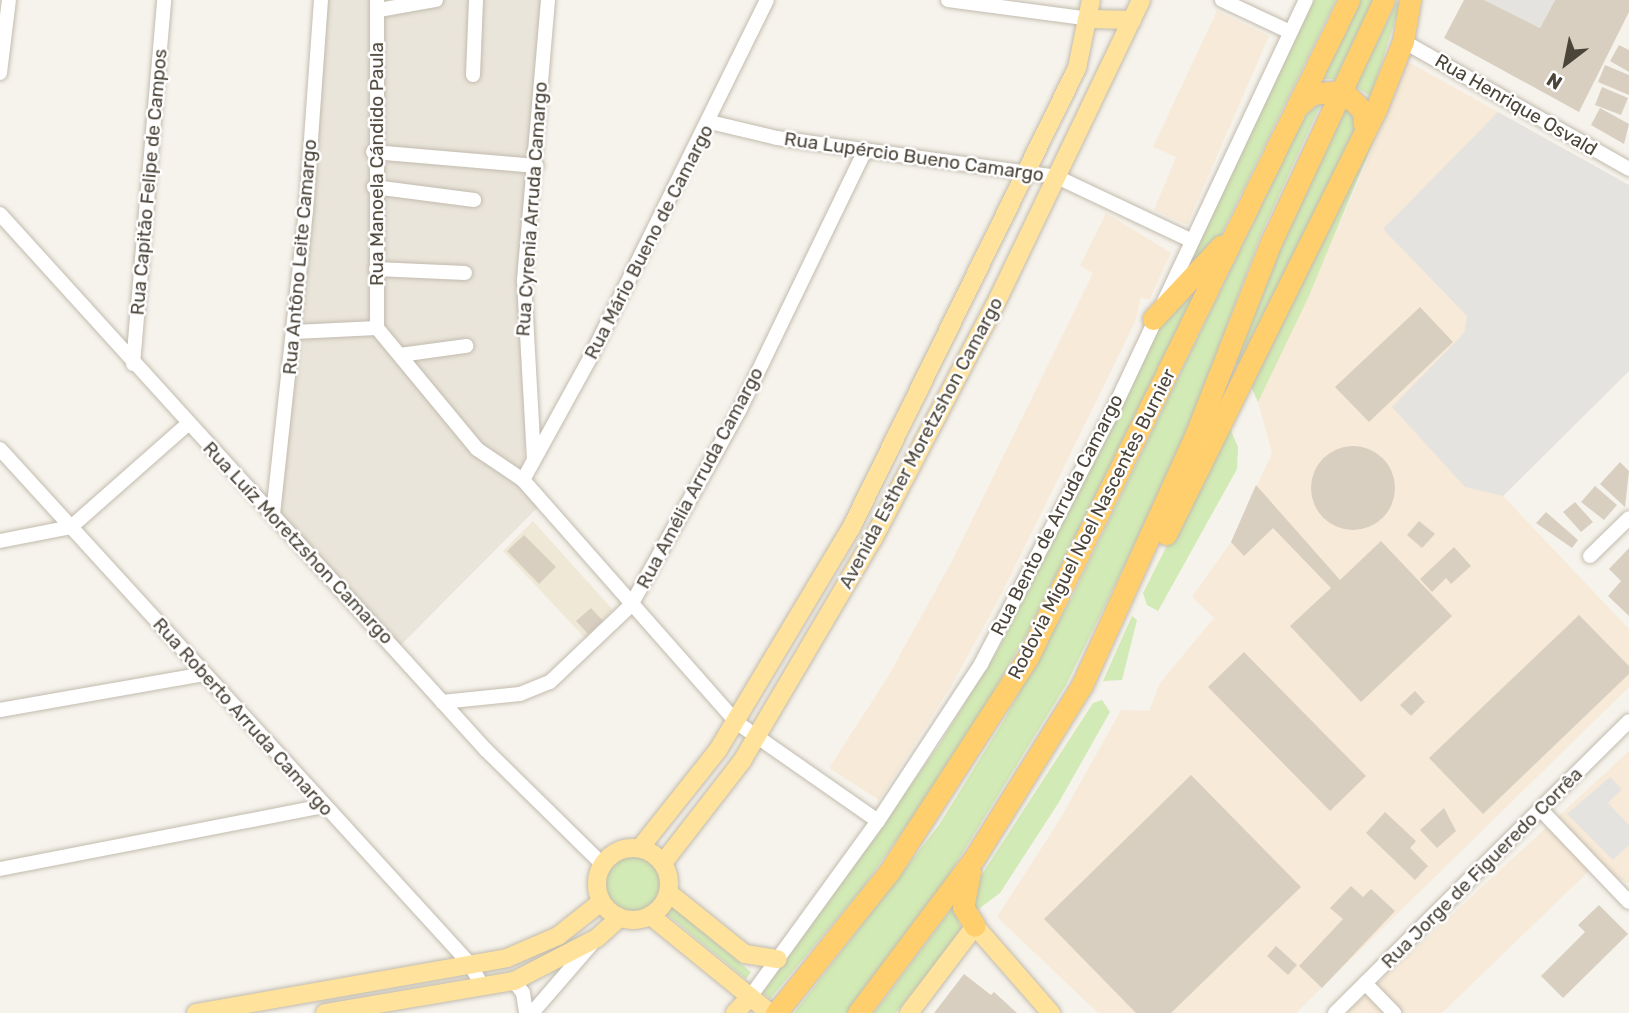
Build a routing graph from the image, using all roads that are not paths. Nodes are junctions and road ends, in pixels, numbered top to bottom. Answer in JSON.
{"nodes":[{"id":1,"x":9,"y":0,"type":"edge"},
{"id":2,"x":164,"y":0,"type":"edge"},
{"id":3,"x":321,"y":0,"type":"edge"},
{"id":4,"x":436,"y":0,"type":"edge"},
{"id":5,"x":476,"y":0,"type":"edge"},
{"id":6,"x":548,"y":0,"type":"edge"},
{"id":7,"x":767,"y":0,"type":"edge"},
{"id":8,"x":948,"y":0,"type":"edge"},
{"id":9,"x":1091,"y":0,"type":"edge"},
{"id":10,"x":1141,"y":0,"type":"edge"},
{"id":11,"x":1223,"y":0,"type":"edge"},
{"id":12,"x":1306,"y":0,"type":"edge"},
{"id":13,"x":1349,"y":0,"type":"edge"},
{"id":14,"x":1384,"y":0,"type":"edge"},
{"id":15,"x":1410,"y":0,"type":"edge"},
{"id":16,"x":378,"y":5,"type":"edge"},
{"id":17,"x":1090,"y":19,"type":"junction"},
{"id":18,"x":1132,"y":20,"type":"junction"},
{"id":19,"x":1290,"y":32,"type":"junction"},
{"id":20,"x":1403,"y":41,"type":"junction"},
{"id":21,"x":0,"y":73,"type":"edge"},
{"id":22,"x":473,"y":75,"type":"dead end"},
{"id":23,"x":1343,"y":91,"type":"junction"},
{"id":24,"x":1296,"y":108,"type":"junction"},
{"id":25,"x":709,"y":122,"type":"junction"},
{"id":26,"x":1364,"y":124,"type":"junction"},
{"id":27,"x":864,"y":149,"type":"junction"},
{"id":28,"x":373,"y":152,"type":"junction"},
{"id":29,"x":1628,"y":165,"type":"edge"},
{"id":30,"x":536,"y":166,"type":"junction"},
{"id":31,"x":1026,"y":173,"type":"junction"},
{"id":32,"x":1057,"y":177,"type":"junction"},
{"id":33,"x":374,"y":187,"type":"junction"},
{"id":34,"x":474,"y":200,"type":"dead end"},
{"id":35,"x":0,"y":214,"type":"edge"},
{"id":36,"x":1234,"y":231,"type":"junction"},
{"id":37,"x":1190,"y":240,"type":"junction"},
{"id":38,"x":376,"y":269,"type":"junction"},
{"id":39,"x":465,"y":273,"type":"dead end"},
{"id":40,"x":1153,"y":319,"type":"junction"},
{"id":41,"x":377,"y":328,"type":"junction"},
{"id":42,"x":294,"y":332,"type":"junction"},
{"id":43,"x":466,"y":346,"type":"dead end"},
{"id":44,"x":400,"y":355,"type":"junction"},
{"id":45,"x":133,"y":364,"type":"junction"},
{"id":46,"x":188,"y":425,"type":"junction"},
{"id":47,"x":0,"y":449,"type":"edge"},
{"id":48,"x":534,"y":459,"type":"junction"},
{"id":49,"x":523,"y":480,"type":"junction"},
{"id":50,"x":273,"y":514,"type":"junction"},
{"id":51,"x":1629,"y":518,"type":"edge"},
{"id":52,"x":71,"y":527,"type":"junction"},
{"id":53,"x":0,"y":541,"type":"edge"},
{"id":54,"x":1590,"y":556,"type":"dead end"},
{"id":55,"x":1121,"y":602,"type":"junction"},
{"id":56,"x":631,"y":606,"type":"junction"},
{"id":57,"x":204,"y":674,"type":"junction"},
{"id":58,"x":442,"y":702,"type":"junction"},
{"id":59,"x":0,"y":710,"type":"edge"},
{"id":60,"x":1629,"y":721,"type":"edge"},
{"id":61,"x":736,"y":722,"type":"junction"},
{"id":62,"x":754,"y":740,"type":"junction"},
{"id":63,"x":323,"y":806,"type":"junction"},
{"id":64,"x":1541,"y":810,"type":"junction"},
{"id":65,"x":878,"y":821,"type":"junction"},
{"id":66,"x":640,"y":848,"type":"junction"},
{"id":67,"x":975,"y":857,"type":"junction"},
{"id":68,"x":663,"y":863,"type":"junction"},
{"id":69,"x":603,"y":865,"type":"junction"},
{"id":70,"x":0,"y":869,"type":"edge"},
{"id":71,"x":669,"y":893,"type":"junction"},
{"id":72,"x":601,"y":902,"type":"junction"},
{"id":73,"x":1629,"y":902,"type":"edge"},
{"id":74,"x":651,"y":916,"type":"junction"},
{"id":75,"x":619,"y":918,"type":"junction"},
{"id":76,"x":975,"y":926,"type":"junction"},
{"id":77,"x":597,"y":938,"type":"junction"},
{"id":78,"x":955,"y":954,"type":"junction"},
{"id":79,"x":778,"y":959,"type":"junction"},
{"id":80,"x":1005,"y":962,"type":"junction"},
{"id":81,"x":470,"y":964,"type":"junction"},
{"id":82,"x":514,"y":981,"type":"junction"},
{"id":83,"x":1365,"y":984,"type":"junction"},
{"id":84,"x":482,"y":986,"type":"junction"},
{"id":85,"x":750,"y":997,"type":"junction"},
{"id":86,"x":221,"y":1011,"type":"edge"},
{"id":87,"x":196,"y":1013,"type":"edge"},
{"id":88,"x":325,"y":1013,"type":"edge"},
{"id":89,"x":526,"y":1013,"type":"edge"},
{"id":90,"x":532,"y":1013,"type":"edge"},
{"id":91,"x":735,"y":1013,"type":"edge"},
{"id":92,"x":770,"y":1013,"type":"edge"},
{"id":93,"x":776,"y":1013,"type":"edge"},
{"id":94,"x":858,"y":1013,"type":"edge"},
{"id":95,"x":909,"y":1013,"type":"edge"},
{"id":96,"x":1051,"y":1013,"type":"edge"},
{"id":97,"x":1335,"y":1013,"type":"edge"},
{"id":98,"x":1394,"y":1013,"type":"edge"}],
"edges":[{"from":1,"to":21,"type":"street"},
{"from":2,"to":45,"type":"street","name":"Rua Capitão Felipe de Campos"},
{"from":3,"to":42,"type":"street","name":"Rua Antôno Leite Camargo"},
{"from":4,"to":16,"type":"street"},
{"from":5,"to":22,"type":"street"},
{"from":6,"to":30,"type":"street","name":"Rua Cyrenia Arruda Camargo"},
{"from":7,"to":25,"type":"street","name":"Rua Mário Bueno de Camargo"},
{"from":8,"to":17,"type":"street"},
{"from":9,"to":17,"type":"main road","name":"Avenida Esther Moretzshon Camargo"},
{"from":10,"to":18,"type":"main road","name":"Avenida Esther Moretzshon Camargo"},
{"from":11,"to":19,"type":"street"},
{"from":12,"to":19,"type":"street","name":"Rua Bento de Arruda Camargo"},
{"from":13,"to":24,"type":"highway","name":"Rodovia Miguel Noel Nascentes Burnier"},
{"from":14,"to":23,"type":"highway"},
{"from":15,"to":20,"type":"highway"},
{"from":16,"to":28,"type":"street","name":"Rua Manoela Cándido Paula"},
{"from":17,"to":18,"type":"main road"},
{"from":17,"to":31,"type":"main road","name":"Avenida Esther Moretzshon Camargo"},
{"from":18,"to":32,"type":"main road","name":"Avenida Esther Moretzshon Camargo"},
{"from":19,"to":37,"type":"street","name":"Rua Bento de Arruda Camargo"},
{"from":20,"to":26,"type":"highway"},
{"from":20,"to":29,"type":"street","name":"Rua Henrique Osvald"},
{"from":23,"to":24,"type":"highway"},
{"from":23,"to":26,"type":"highway"},
{"from":23,"to":55,"type":"highway"},
{"from":24,"to":36,"type":"highway","name":"Rodovia Miguel Noel Nascentes Burnier"},
{"from":25,"to":27,"type":"street","name":"Rua Lupércio Bueno Camargo"},
{"from":25,"to":48,"type":"street","name":"Rua Mário Bueno de Camargo"},
{"from":26,"to":55,"type":"highway"},
{"from":27,"to":31,"type":"street","name":"Rua Lupércio Bueno Camargo"},
{"from":27,"to":56,"type":"street","name":"Rua Amélia Arruda Camargo"},
{"from":28,"to":30,"type":"street"},
{"from":28,"to":33,"type":"street","name":"Rua Manoela Cándido Paula"},
{"from":30,"to":48,"type":"street","name":"Rua Cyrenia Arruda Camargo"},
{"from":31,"to":32,"type":"street","name":"Rua Lupércio Bueno Camargo"},
{"from":31,"to":61,"type":"main road","name":"Avenida Esther Moretzshon Camargo"},
{"from":32,"to":37,"type":"street","name":"Rua Lupércio Bueno Camargo"},
{"from":32,"to":62,"type":"main road","name":"Avenida Esther Moretzshon Camargo"},
{"from":33,"to":34,"type":"street"},
{"from":33,"to":38,"type":"street","name":"Rua Manoela Cándido Paula"},
{"from":35,"to":45,"type":"street","name":"Rua Luíz Moretzshon Camargo"},
{"from":36,"to":40,"type":"highway"},
{"from":36,"to":93,"type":"highway","name":"Rodovia Miguel Noel Nascentes Burnier"},
{"from":37,"to":40,"type":"street","name":"Rua Bento de Arruda Camargo"},
{"from":38,"to":39,"type":"street"},
{"from":38,"to":41,"type":"street","name":"Rua Manoela Cándido Paula"},
{"from":40,"to":65,"type":"street","name":"Rua Bento de Arruda Camargo"},
{"from":41,"to":42,"type":"street"},
{"from":41,"to":44,"type":"street"},
{"from":42,"to":50,"type":"street","name":"Rua Antôno Leite Camargo"},
{"from":43,"to":44,"type":"street"},
{"from":44,"to":49,"type":"street"},
{"from":45,"to":46,"type":"street","name":"Rua Luíz Moretzshon Camargo"},
{"from":46,"to":50,"type":"street","name":"Rua Luíz Moretzshon Camargo"},
{"from":46,"to":52,"type":"street"},
{"from":47,"to":52,"type":"street","name":"Rua Roberto Arruda Camargo"},
{"from":48,"to":49,"type":"street","name":"Rua Mário Bueno de Camargo"},
{"from":49,"to":56,"type":"street"},
{"from":50,"to":58,"type":"street","name":"Rua Luíz Moretzshon Camargo"},
{"from":51,"to":54,"type":"street"},
{"from":52,"to":53,"type":"street"},
{"from":52,"to":57,"type":"street","name":"Rua Roberto Arruda Camargo"},
{"from":55,"to":67,"type":"highway"},
{"from":56,"to":58,"type":"street","name":"Rua Amélia Arruda Camargo"},
{"from":56,"to":61,"type":"street"},
{"from":57,"to":59,"type":"street"},
{"from":57,"to":63,"type":"street","name":"Rua Roberto Arruda Camargo"},
{"from":58,"to":69,"type":"street","name":"Rua Luíz Moretzshon Camargo"},
{"from":60,"to":64,"type":"street","name":"Rua Jorge de Figueredo Corrêa"},
{"from":61,"to":62,"type":"street"},
{"from":61,"to":66,"type":"main road","name":"Avenida Esther Moretzshon Camargo"},
{"from":62,"to":65,"type":"street"},
{"from":62,"to":68,"type":"main road","name":"Avenida Esther Moretzshon Camargo"},
{"from":63,"to":70,"type":"street"},
{"from":63,"to":81,"type":"street","name":"Rua Roberto Arruda Camargo"},
{"from":64,"to":73,"type":"street"},
{"from":64,"to":83,"type":"street","name":"Rua Jorge de Figueredo Corrêa"},
{"from":65,"to":79,"type":"street","name":"Rua Bento de Arruda Camargo"},
{"from":66,"to":68,"type":"main road"},
{"from":66,"to":69,"type":"main road"},
{"from":67,"to":76,"type":"highway"},
{"from":67,"to":94,"type":"highway"},
{"from":68,"to":71,"type":"main road"},
{"from":69,"to":72,"type":"main road"},
{"from":71,"to":74,"type":"main road"},
{"from":71,"to":79,"type":"main road"},
{"from":72,"to":75,"type":"main road"},
{"from":72,"to":81,"type":"main road"},
{"from":74,"to":75,"type":"main road"},
{"from":74,"to":85,"type":"main road"},
{"from":75,"to":77,"type":"main road"},
{"from":76,"to":78,"type":"main road"},
{"from":76,"to":80,"type":"main road"},
{"from":77,"to":82,"type":"main road"},
{"from":77,"to":90,"type":"street"},
{"from":78,"to":80,"type":"main road"},
{"from":78,"to":95,"type":"main road"},
{"from":79,"to":85,"type":"street","name":"Rua Bento de Arruda Camargo"},
{"from":80,"to":96,"type":"main road"},
{"from":81,"to":84,"type":"street","name":"Rua Roberto Arruda Camargo"},
{"from":81,"to":86,"type":"main road"},
{"from":82,"to":84,"type":"main road"},
{"from":82,"to":89,"type":"street"},
{"from":83,"to":97,"type":"street","name":"Rua Jorge de Figueredo Corrêa"},
{"from":83,"to":98,"type":"street"},
{"from":84,"to":88,"type":"main road"},
{"from":85,"to":91,"type":"main road"},
{"from":85,"to":92,"type":"main road"},
{"from":86,"to":87,"type":"main road"}]}
